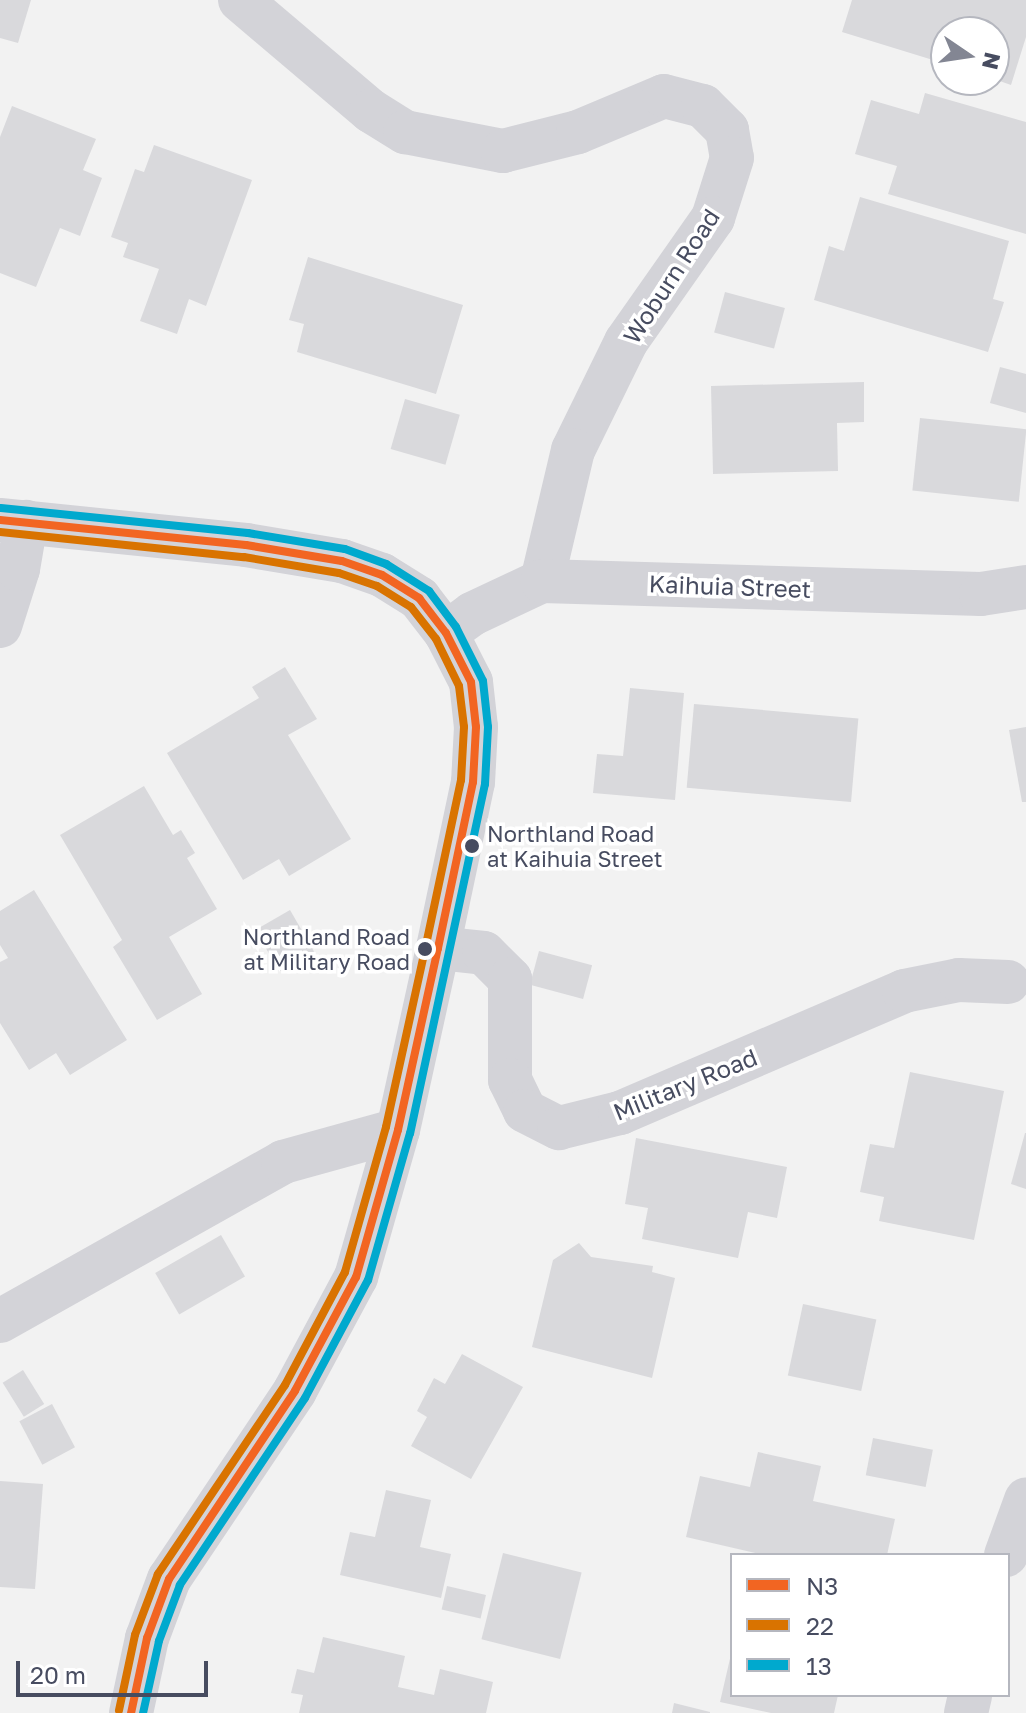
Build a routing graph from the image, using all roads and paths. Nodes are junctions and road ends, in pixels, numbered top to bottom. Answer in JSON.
{"nodes":[{"id":1,"x":240,"y":0,"type":"edge"},
{"id":2,"x":13,"y":521,"type":"edge"},
{"id":3,"x":542,"y":581,"type":"junction"},
{"id":4,"x":1026,"y":587,"type":"edge"},
{"id":5,"x":0,"y":626,"type":"edge"},
{"id":6,"x":446,"y":633,"type":"junction"},
{"id":7,"x":438,"y":948,"type":"junction"},
{"id":8,"x":1008,"y":982,"type":"dead end"},
{"id":9,"x":398,"y":1130,"type":"junction"},
{"id":10,"x":0,"y":1321,"type":"edge"},
{"id":11,"x":1026,"y":1500,"type":"edge"},
{"id":12,"x":1007,"y":1553,"type":"edge"},
{"id":13,"x":131,"y":1713,"type":"edge"}],
"edges":[{"from":1,"to":3,"type":"street","name":"Woburn Road"},
{"from":2,"to":5,"type":"street"},
{"from":2,"to":6,"type":"street"},
{"from":3,"to":4,"type":"street","name":"Kaihuia Street"},
{"from":3,"to":6,"type":"street"},
{"from":6,"to":7,"type":"street"},
{"from":7,"to":8,"type":"street","name":"Military Road"},
{"from":7,"to":9,"type":"street"},
{"from":9,"to":10,"type":"street"},
{"from":9,"to":13,"type":"street"},
{"from":11,"to":12,"type":"street"}]}
